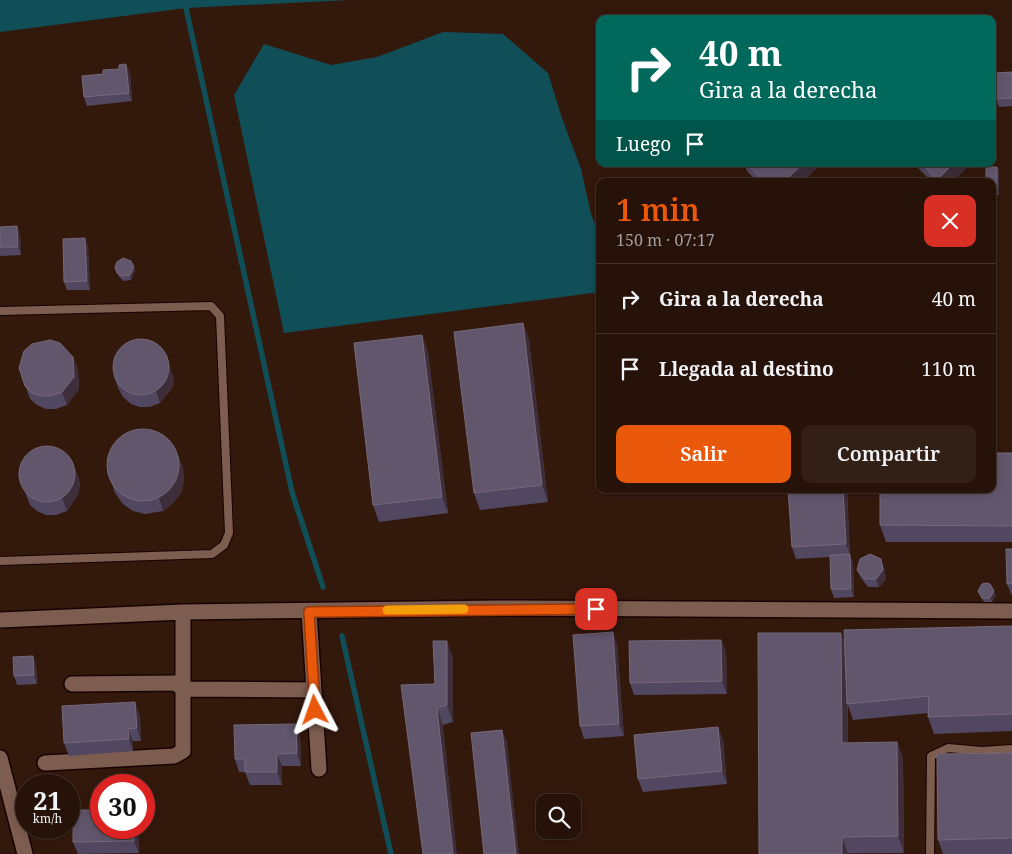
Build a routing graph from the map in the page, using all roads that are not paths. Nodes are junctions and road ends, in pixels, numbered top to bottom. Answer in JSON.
{"nodes":[{"id":1,"x":0,"y":311,"type":"edge"},
{"id":2,"x":0,"y":562,"type":"edge"},
{"id":3,"x":183,"y":612,"type":"junction"},
{"id":4,"x":309,"y":612,"type":"junction"},
{"id":5,"x":1012,"y":612,"type":"edge"},
{"id":6,"x":0,"y":620,"type":"edge"},
{"id":7,"x":72,"y":684,"type":"dead end"},
{"id":8,"x":183,"y":689,"type":"junction"},
{"id":9,"x":314,"y":690,"type":"junction"},
{"id":10,"x":1012,"y":749,"type":"edge"},
{"id":11,"x":0,"y":758,"type":"edge"},
{"id":12,"x":44,"y":763,"type":"dead end"},
{"id":13,"x":319,"y":769,"type":"dead end"},
{"id":14,"x":25,"y":854,"type":"edge"},
{"id":15,"x":930,"y":854,"type":"edge"}],
"edges":[{"from":1,"to":2,"type":"lane"},
{"from":3,"to":4,"type":"street"},
{"from":3,"to":6,"type":"street"},
{"from":3,"to":8,"type":"street"},
{"from":4,"to":5,"type":"street"},
{"from":4,"to":9,"type":"street"},
{"from":7,"to":8,"type":"street"},
{"from":8,"to":9,"type":"street"},
{"from":8,"to":12,"type":"street"},
{"from":9,"to":13,"type":"street"},
{"from":10,"to":15,"type":"lane"},
{"from":11,"to":14,"type":"street"}]}
